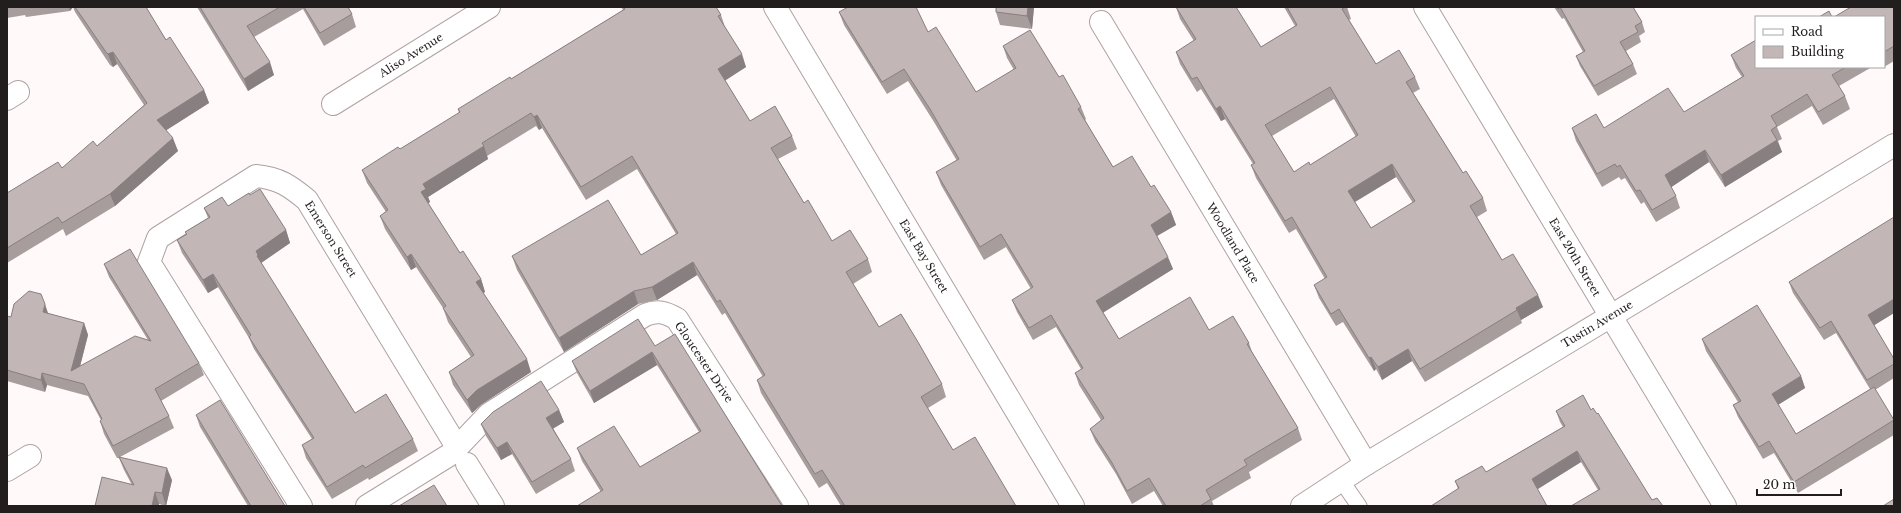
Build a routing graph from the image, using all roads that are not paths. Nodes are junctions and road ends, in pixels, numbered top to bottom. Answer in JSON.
{"nodes":[{"id":1,"x":490,"y":7,"type":"edge"},
{"id":2,"x":775,"y":7,"type":"edge"},
{"id":3,"x":1425,"y":7,"type":"edge"},
{"id":4,"x":1101,"y":22,"type":"dead end"},
{"id":5,"x":333,"y":104,"type":"dead end"},
{"id":6,"x":1894,"y":144,"type":"edge"},
{"id":7,"x":1610,"y":316,"type":"junction"},
{"id":8,"x":30,"y":456,"type":"dead end"},
{"id":9,"x":462,"y":456,"type":"junction"},
{"id":10,"x":1366,"y":464,"type":"junction"},
{"id":11,"x":7,"y":470,"type":"edge"},
{"id":12,"x":1341,"y":480,"type":"junction"},
{"id":13,"x":301,"y":506,"type":"edge"},
{"id":14,"x":367,"y":506,"type":"edge"},
{"id":15,"x":493,"y":506,"type":"edge"},
{"id":16,"x":798,"y":506,"type":"edge"},
{"id":17,"x":1073,"y":506,"type":"edge"},
{"id":18,"x":1302,"y":506,"type":"edge"},
{"id":19,"x":1359,"y":506,"type":"edge"},
{"id":20,"x":1725,"y":506,"type":"edge"}],
"edges":[{"from":1,"to":5,"type":"street","name":"Aliso Avenue"},
{"from":2,"to":17,"type":"street","name":"East Bay Street"},
{"from":3,"to":7,"type":"street","name":"East 20th Street"},
{"from":4,"to":10,"type":"street","name":"Woodland Place"},
{"from":6,"to":7,"type":"street","name":"Tustin Avenue"},
{"from":7,"to":10,"type":"street","name":"Tustin Avenue"},
{"from":7,"to":20,"type":"street","name":"East 20th Street"},
{"from":8,"to":11,"type":"street"},
{"from":9,"to":13,"type":"street","name":"Emerson Street"},
{"from":9,"to":14,"type":"street"},
{"from":9,"to":15,"type":"street","name":"Emerson Street"},
{"from":9,"to":16,"type":"street","name":"Gloucester Drive"},
{"from":10,"to":12,"type":"street","name":"Tustin Avenue"},
{"from":12,"to":18,"type":"street","name":"Tustin Avenue"},
{"from":12,"to":19,"type":"lane"}]}
